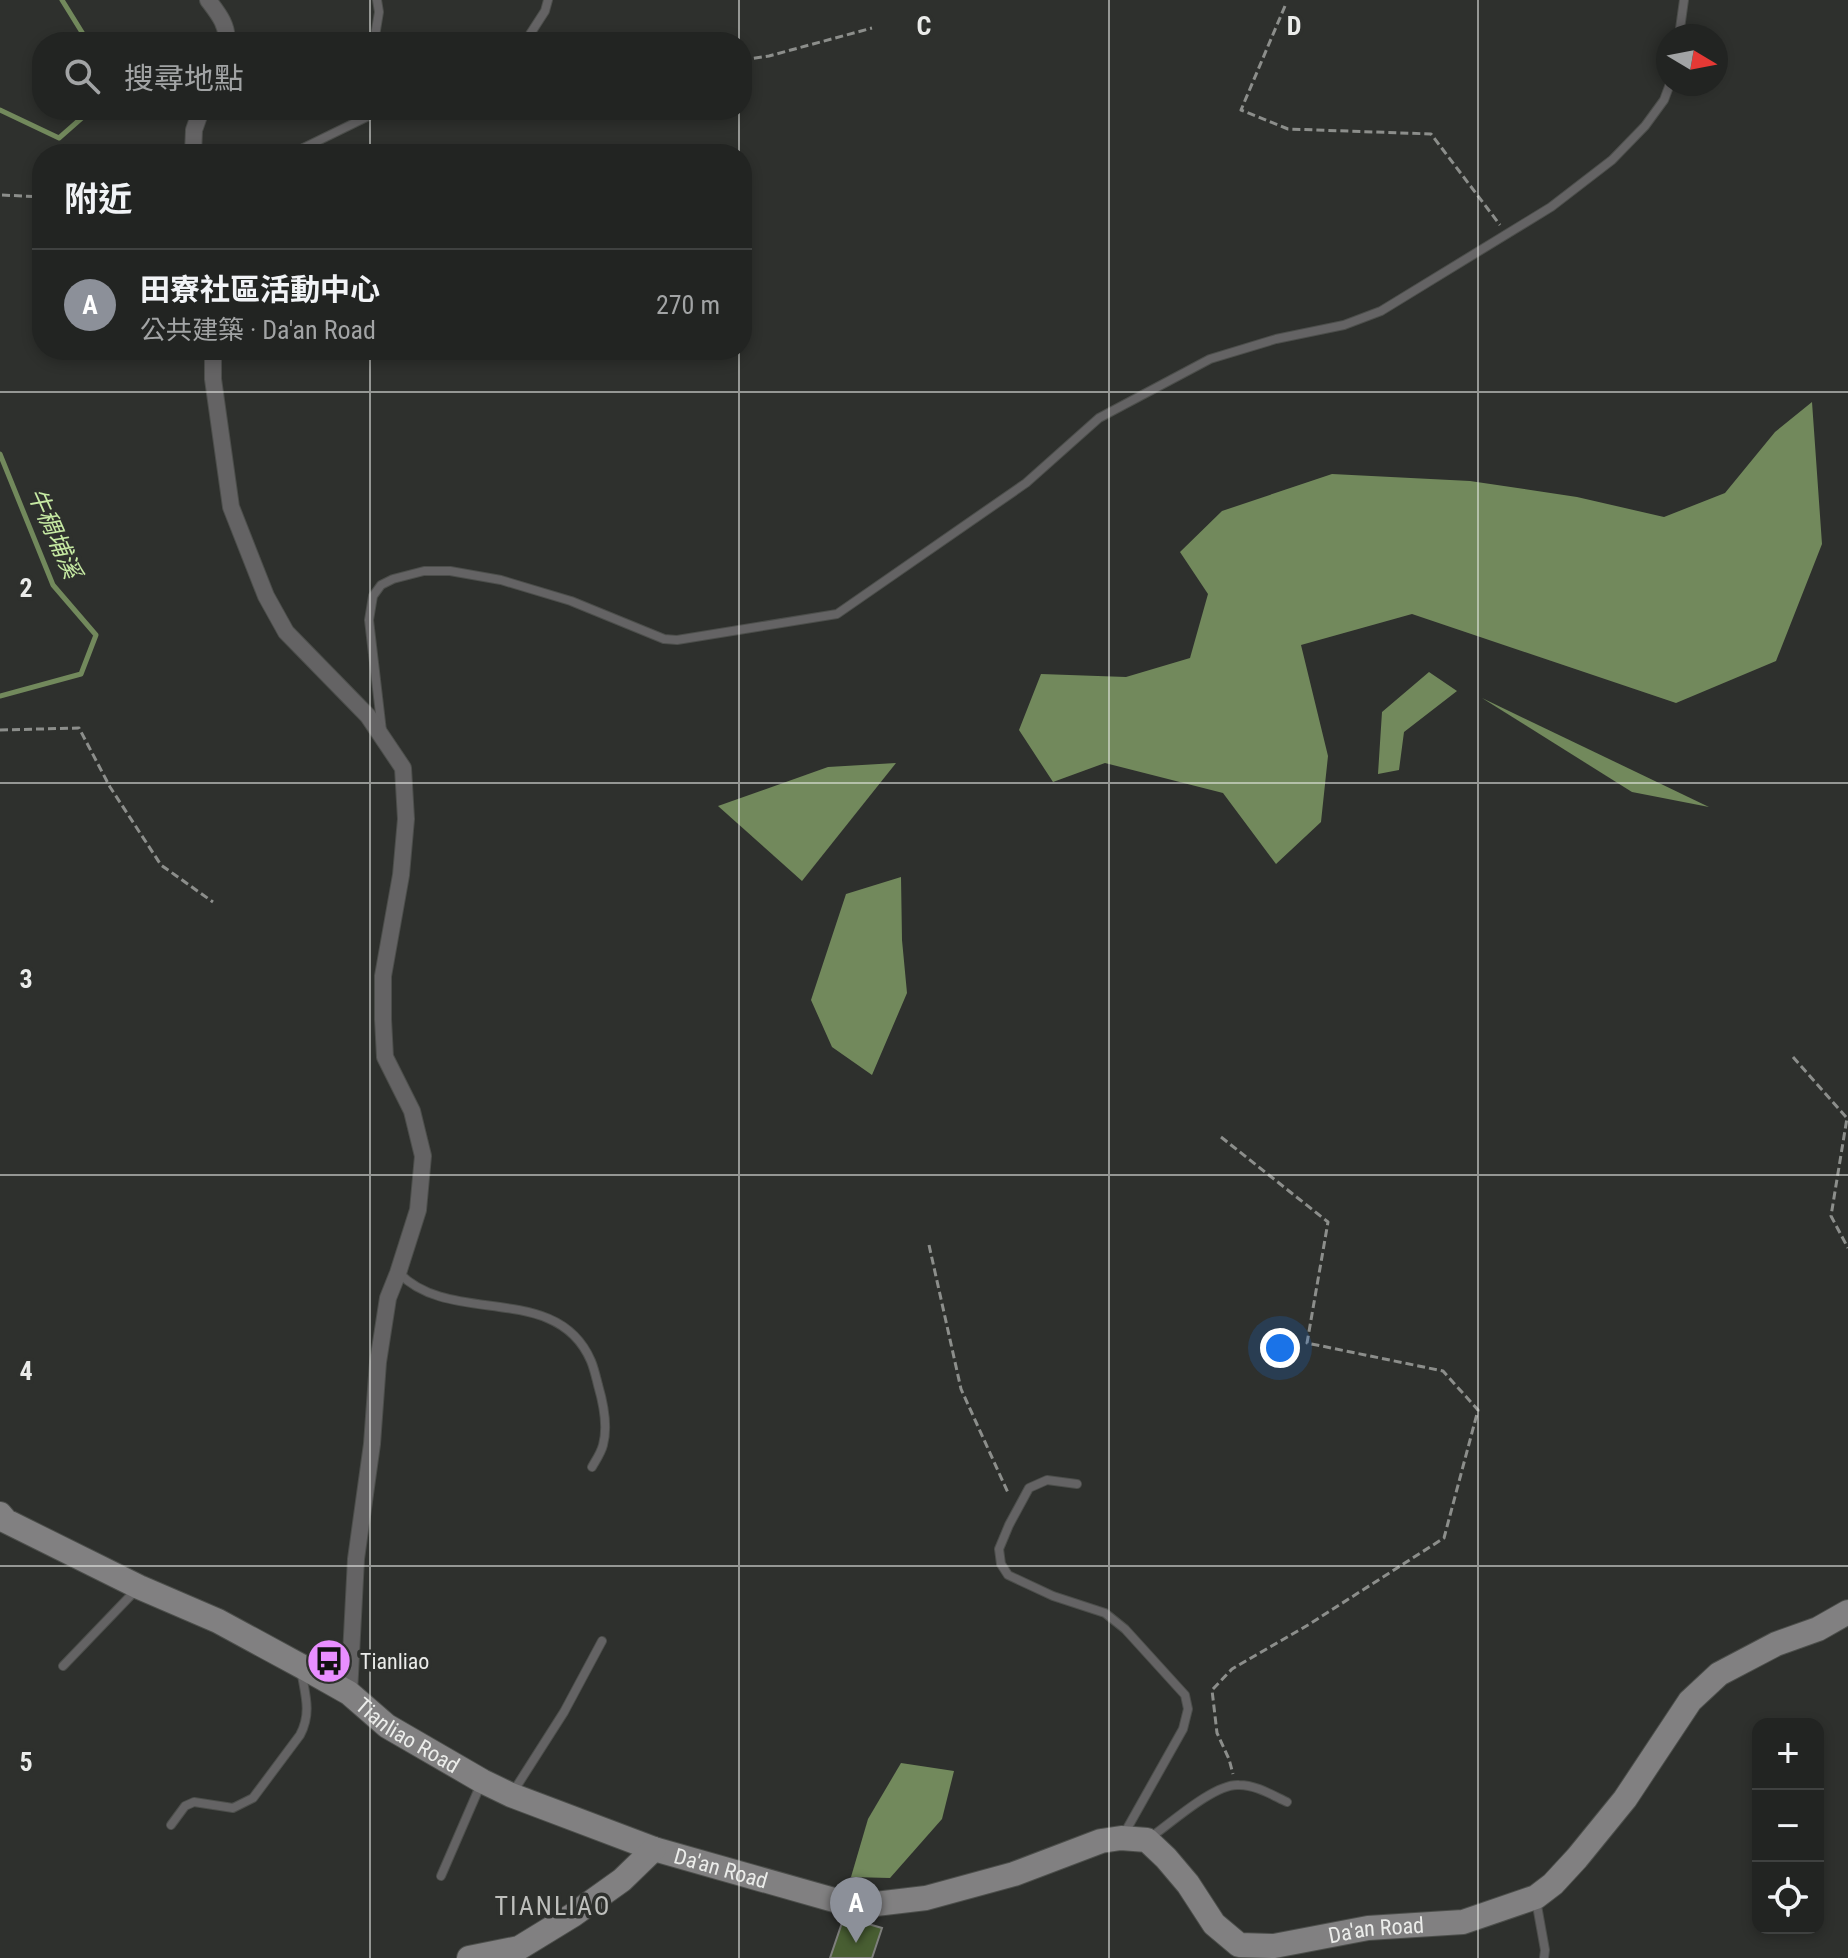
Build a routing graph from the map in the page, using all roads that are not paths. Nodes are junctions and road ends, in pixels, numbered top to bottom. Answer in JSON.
{"nodes":[{"id":1,"x":208,"y":0,"type":"edge"},
{"id":2,"x":377,"y":0,"type":"edge"},
{"id":3,"x":548,"y":0,"type":"edge"},
{"id":4,"x":1684,"y":0,"type":"edge"},
{"id":5,"x":1681,"y":24,"type":"edge"},
{"id":6,"x":226,"y":32,"type":"edge"},
{"id":7,"x":376,"y":32,"type":"edge"},
{"id":8,"x":531,"y":32,"type":"edge"},
{"id":9,"x":1666,"y":96,"type":"edge"},
{"id":10,"x":198,"y":120,"type":"edge"},
{"id":11,"x":361,"y":121,"type":"edge"},
{"id":12,"x":193,"y":144,"type":"edge"},
{"id":13,"x":312,"y":144,"type":"edge"},
{"id":14,"x":213,"y":360,"type":"edge"},
{"id":15,"x":383,"y":739,"type":"junction"},
{"id":16,"x":398,"y":1273,"type":"junction"},
{"id":17,"x":592,"y":1467,"type":"dead end"},
{"id":18,"x":1077,"y":1484,"type":"dead end"},
{"id":19,"x":0,"y":1514,"type":"edge"},
{"id":20,"x":139,"y":1587,"type":"junction"},
{"id":21,"x":1848,"y":1612,"type":"edge"},
{"id":22,"x":602,"y":1641,"type":"dead end"},
{"id":23,"x":63,"y":1666,"type":"dead end"},
{"id":24,"x":301,"y":1666,"type":"junction"},
{"id":25,"x":349,"y":1693,"type":"junction"},
{"id":26,"x":482,"y":1781,"type":"junction"},
{"id":27,"x":511,"y":1795,"type":"junction"},
{"id":28,"x":1287,"y":1802,"type":"dead end"},
{"id":29,"x":171,"y":1825,"type":"dead end"},
{"id":30,"x":1121,"y":1838,"type":"junction"},
{"id":31,"x":1147,"y":1840,"type":"junction"},
{"id":32,"x":654,"y":1849,"type":"junction"},
{"id":33,"x":441,"y":1876,"type":"dead end"},
{"id":34,"x":1536,"y":1897,"type":"junction"},
{"id":35,"x":519,"y":1953,"type":"edge"},
{"id":36,"x":469,"y":1958,"type":"edge"},
{"id":37,"x":1544,"y":1958,"type":"edge"}],
"edges":[{"from":1,"to":6,"type":"street"},
{"from":2,"to":7,"type":"lane"},
{"from":3,"to":8,"type":"lane"},
{"from":4,"to":5,"type":"lane"},
{"from":9,"to":15,"type":"lane"},
{"from":10,"to":12,"type":"street"},
{"from":11,"to":13,"type":"lane"},
{"from":14,"to":15,"type":"street"},
{"from":15,"to":16,"type":"street"},
{"from":16,"to":17,"type":"lane"},
{"from":16,"to":25,"type":"street"},
{"from":18,"to":30,"type":"lane"},
{"from":19,"to":20,"type":"street","name":"Tianliao Road"},
{"from":20,"to":23,"type":"lane"},
{"from":20,"to":24,"type":"street","name":"Tianliao Road"},
{"from":21,"to":34,"type":"street","name":"Da'an Road"},
{"from":22,"to":27,"type":"lane"},
{"from":24,"to":25,"type":"street","name":"Tianliao Road"},
{"from":24,"to":29,"type":"lane"},
{"from":25,"to":26,"type":"street","name":"Tianliao Road"},
{"from":26,"to":27,"type":"street","name":"Tianliao Road"},
{"from":26,"to":33,"type":"lane"},
{"from":27,"to":32,"type":"street","name":"Tianliao Road"},
{"from":28,"to":31,"type":"lane"},
{"from":30,"to":31,"type":"street","name":"Da'an Road"},
{"from":30,"to":32,"type":"street","name":"Da'an Road"},
{"from":31,"to":34,"type":"street","name":"Da'an Road"},
{"from":32,"to":35,"type":"street"},
{"from":34,"to":37,"type":"lane"},
{"from":35,"to":36,"type":"street"}]}
